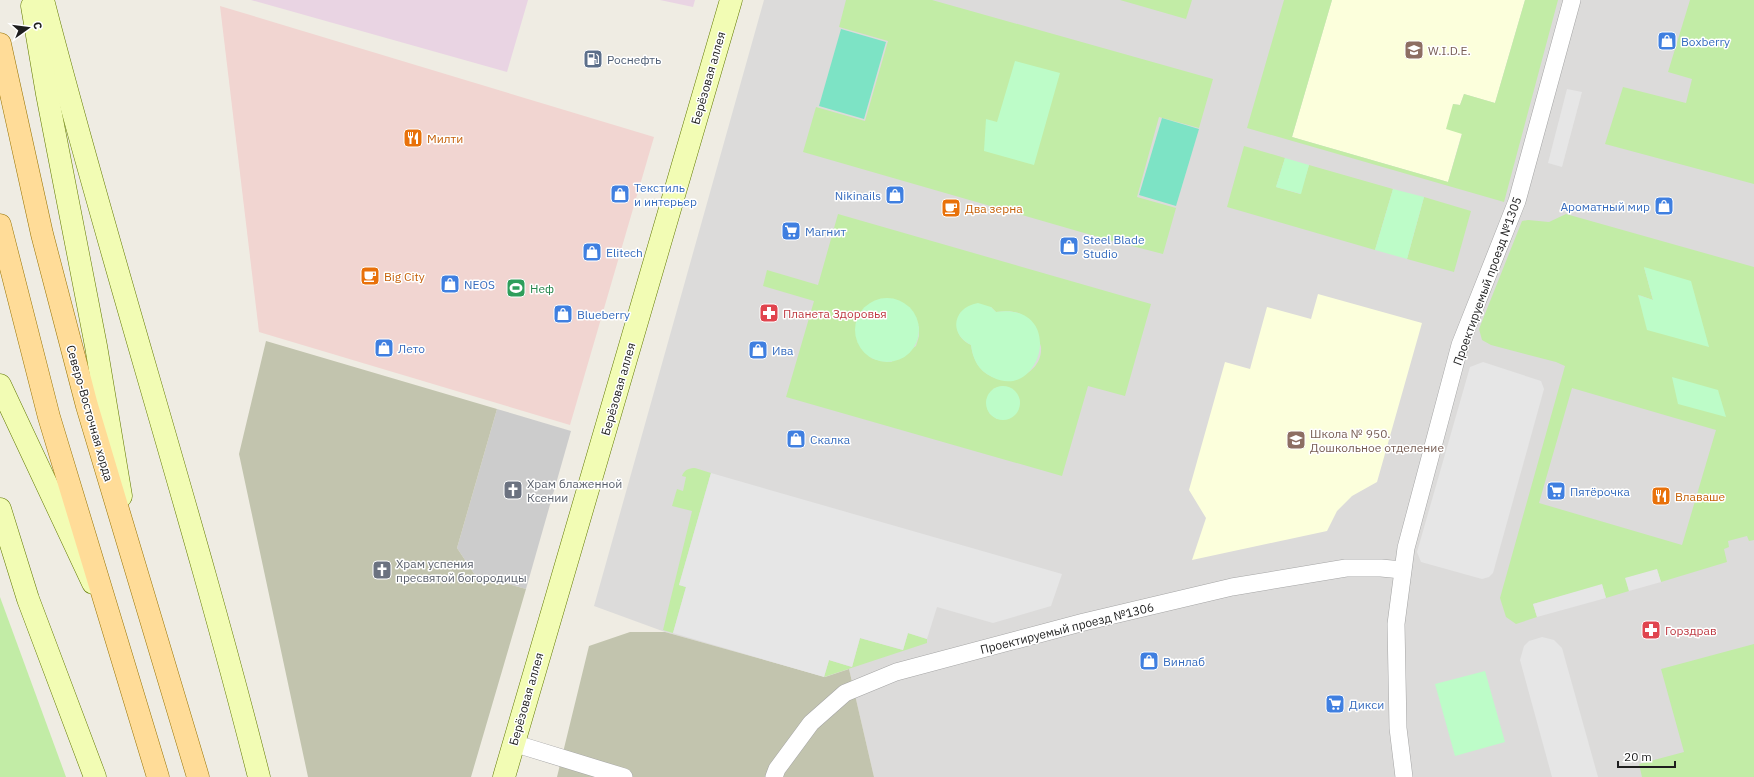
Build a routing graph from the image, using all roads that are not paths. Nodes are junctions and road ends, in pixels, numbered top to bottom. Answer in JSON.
{"nodes":[{"id":1,"x":31,"y":0,"type":"edge"},
{"id":2,"x":43,"y":0,"type":"edge"},
{"id":3,"x":731,"y":0,"type":"edge"},
{"id":4,"x":1572,"y":0,"type":"edge"},
{"id":5,"x":0,"y":44,"type":"edge"},
{"id":6,"x":0,"y":225,"type":"edge"},
{"id":7,"x":0,"y":385,"type":"edge"},
{"id":8,"x":0,"y":509,"type":"edge"},
{"id":9,"x":132,"y":562,"type":"junction"},
{"id":10,"x":1402,"y":570,"type":"junction"},
{"id":11,"x":110,"y":619,"type":"junction"},
{"id":12,"x":513,"y":743,"type":"junction"},
{"id":13,"x":95,"y":777,"type":"edge"},
{"id":14,"x":158,"y":777,"type":"edge"},
{"id":15,"x":198,"y":777,"type":"edge"},
{"id":16,"x":259,"y":777,"type":"edge"},
{"id":17,"x":504,"y":777,"type":"edge"},
{"id":18,"x":624,"y":777,"type":"edge"},
{"id":19,"x":774,"y":777,"type":"edge"},
{"id":20,"x":1404,"y":777,"type":"edge"}],
"edges":[{"from":1,"to":9,"type":"main road"},
{"from":2,"to":16,"type":"main road"},
{"from":3,"to":12,"type":"main road","name":"Берёзовая аллея"},
{"from":4,"to":10,"type":"street","name":"Проектируемый проезд №1305"},
{"from":5,"to":9,"type":"main road","name":"Северо-Восточная хорда"},
{"from":6,"to":11,"type":"main road"},
{"from":7,"to":11,"type":"main road"},
{"from":8,"to":13,"type":"main road"},
{"from":9,"to":15,"type":"main road","name":"Северо-Восточная хорда"},
{"from":10,"to":19,"type":"street","name":"Проектируемый проезд №1306"},
{"from":10,"to":20,"type":"street","name":"Проектируемый проезд №1305"},
{"from":11,"to":14,"type":"main road"},
{"from":12,"to":17,"type":"main road","name":"Берёзовая аллея"},
{"from":12,"to":18,"type":"street"}]}
